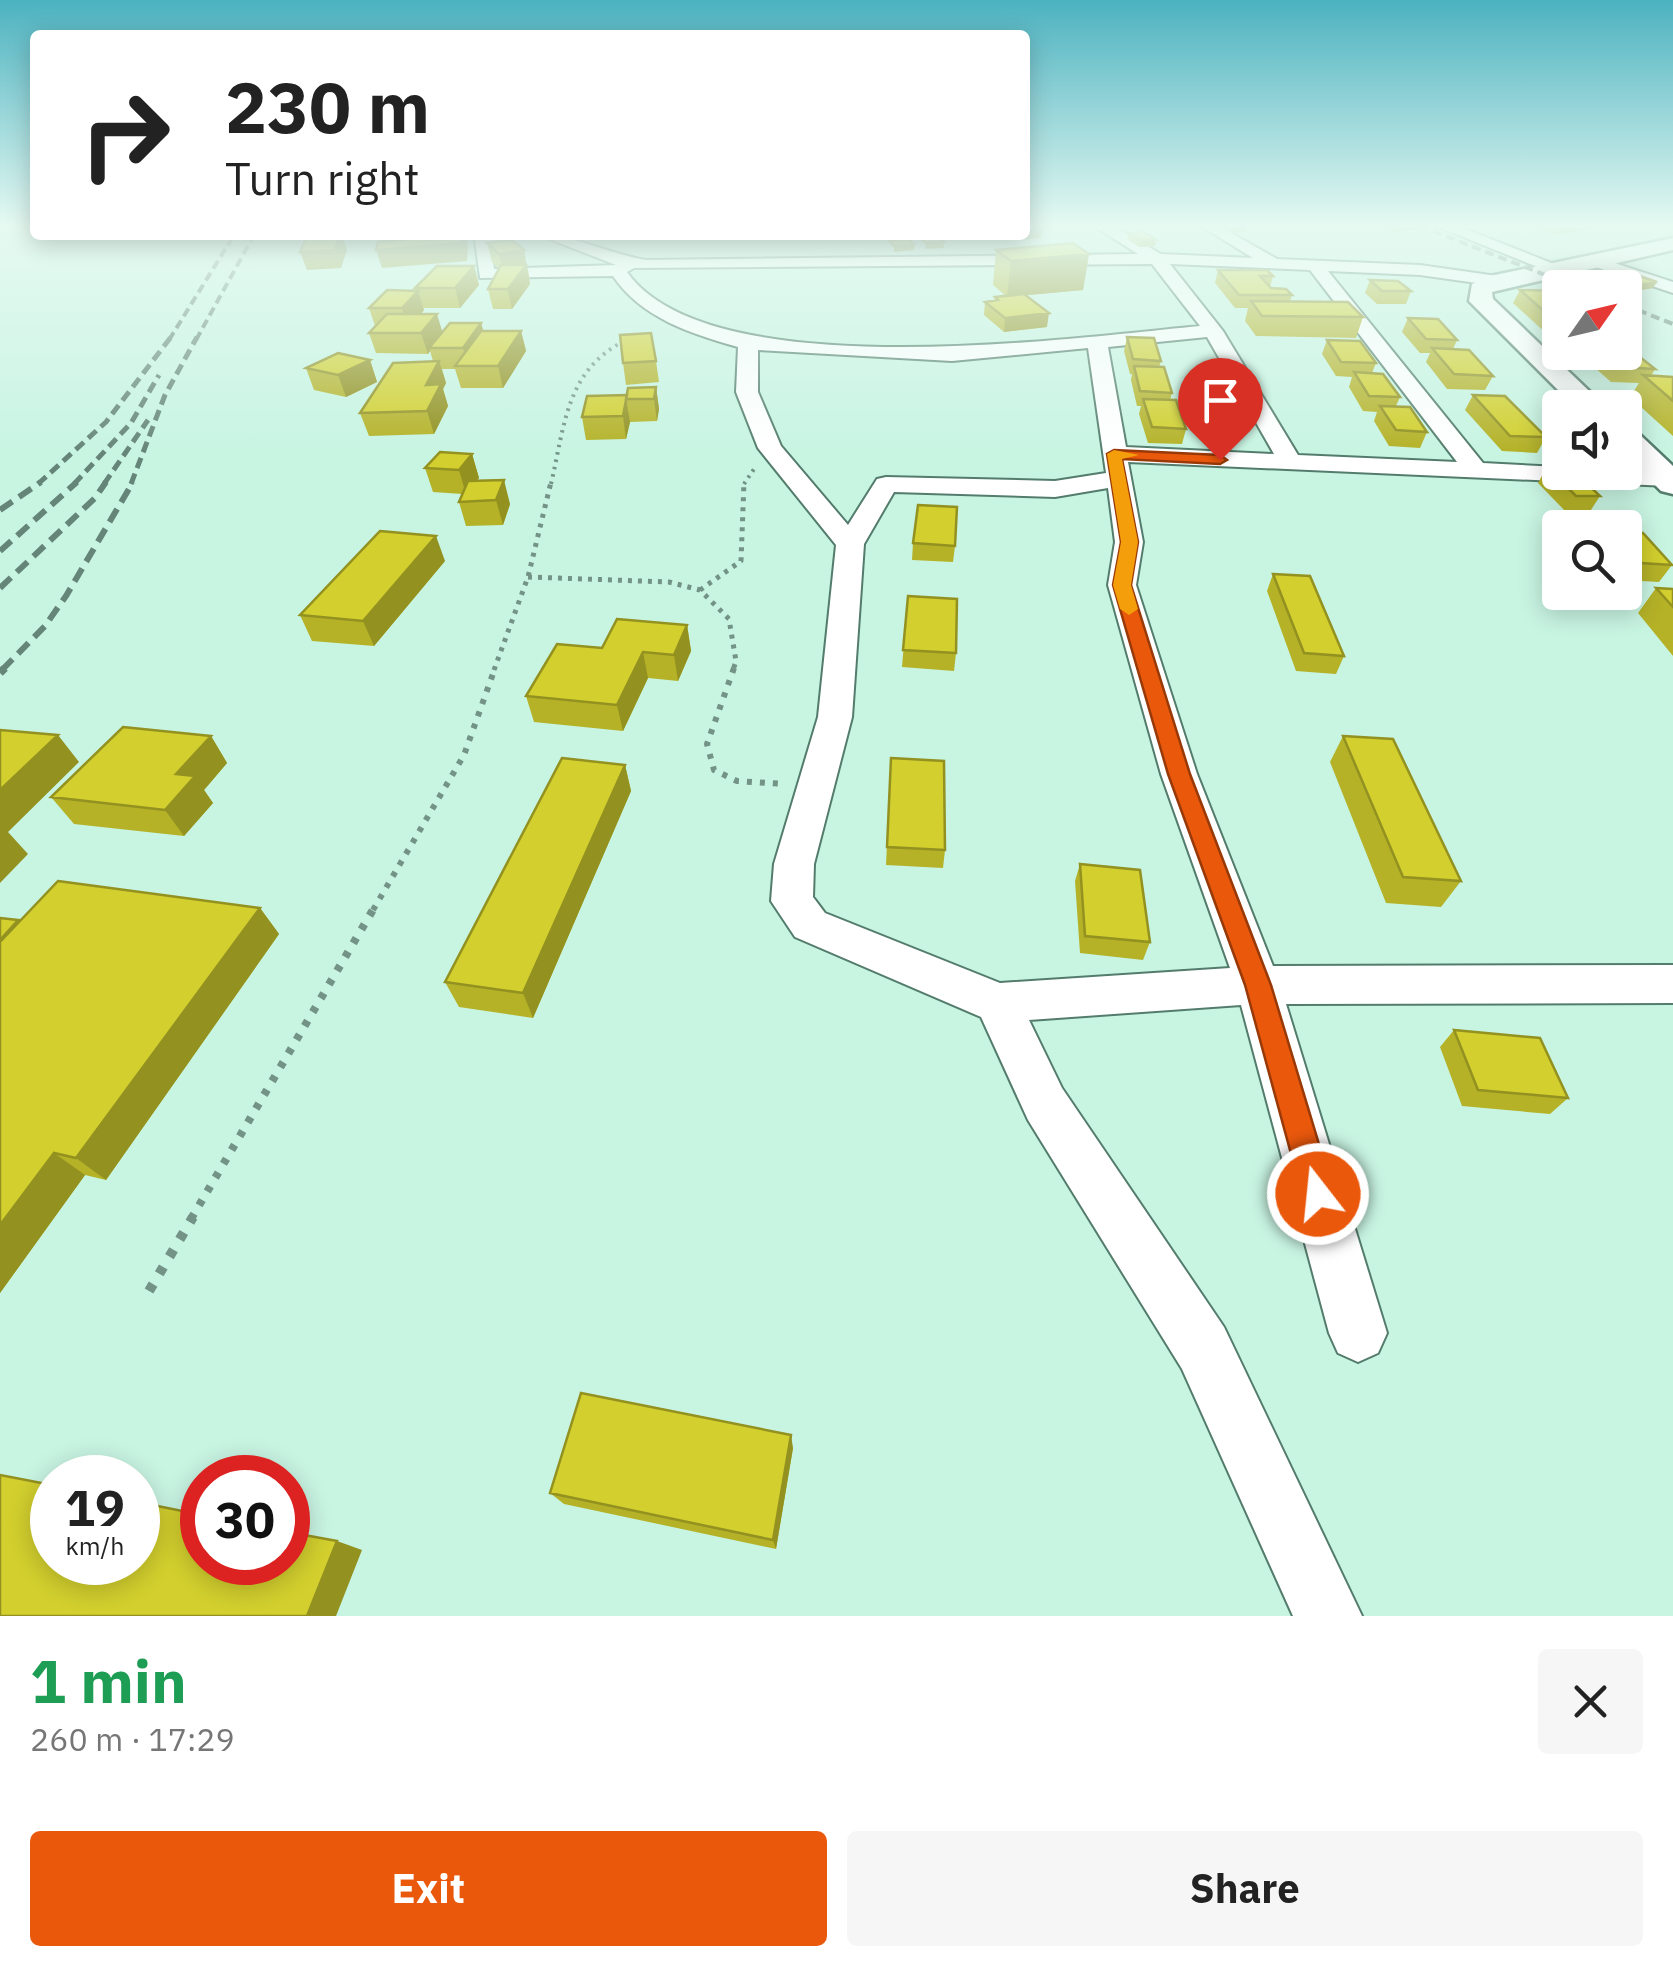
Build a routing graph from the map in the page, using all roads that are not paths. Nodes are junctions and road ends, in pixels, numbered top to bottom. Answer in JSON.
{"nodes":[{"id":1,"x":649,"y":301,"type":"edge"},
{"id":2,"x":1190,"y":301,"type":"edge"},
{"id":3,"x":1343,"y":301,"type":"edge"},
{"id":4,"x":1481,"y":301,"type":"edge"},
{"id":5,"x":1213,"y":331,"type":"junction"},
{"id":6,"x":1096,"y":340,"type":"junction"},
{"id":7,"x":748,"y":344,"type":"junction"},
{"id":8,"x":1574,"y":390,"type":"edge"},
{"id":9,"x":1642,"y":454,"type":"edge"},
{"id":10,"x":1290,"y":463,"type":"junction"},
{"id":11,"x":1115,"y":466,"type":"junction"},
{"id":12,"x":1477,"y":472,"type":"junction"},
{"id":13,"x":1671,"y":481,"type":"edge"},
{"id":14,"x":850,"y":544,"type":"junction"},
{"id":15,"x":1673,"y":984,"type":"edge"},
{"id":16,"x":1258,"y":985,"type":"junction"},
{"id":17,"x":998,"y":1003,"type":"junction"},
{"id":18,"x":1358,"y":1334,"type":"dead end"},
{"id":19,"x":1328,"y":1616,"type":"edge"}],
"edges":[{"from":1,"to":7,"type":"street"},
{"from":2,"to":5,"type":"street"},
{"from":3,"to":12,"type":"street"},
{"from":4,"to":8,"type":"main road"},
{"from":5,"to":6,"type":"street"},
{"from":5,"to":10,"type":"street"},
{"from":6,"to":7,"type":"street"},
{"from":6,"to":11,"type":"street"},
{"from":7,"to":14,"type":"street"},
{"from":9,"to":13,"type":"main road"},
{"from":10,"to":11,"type":"street"},
{"from":10,"to":12,"type":"street"},
{"from":11,"to":14,"type":"street"},
{"from":11,"to":16,"type":"street"},
{"from":12,"to":13,"type":"street"},
{"from":14,"to":17,"type":"street"},
{"from":15,"to":16,"type":"street"},
{"from":16,"to":17,"type":"street"},
{"from":16,"to":18,"type":"street"},
{"from":17,"to":19,"type":"street"}]}
